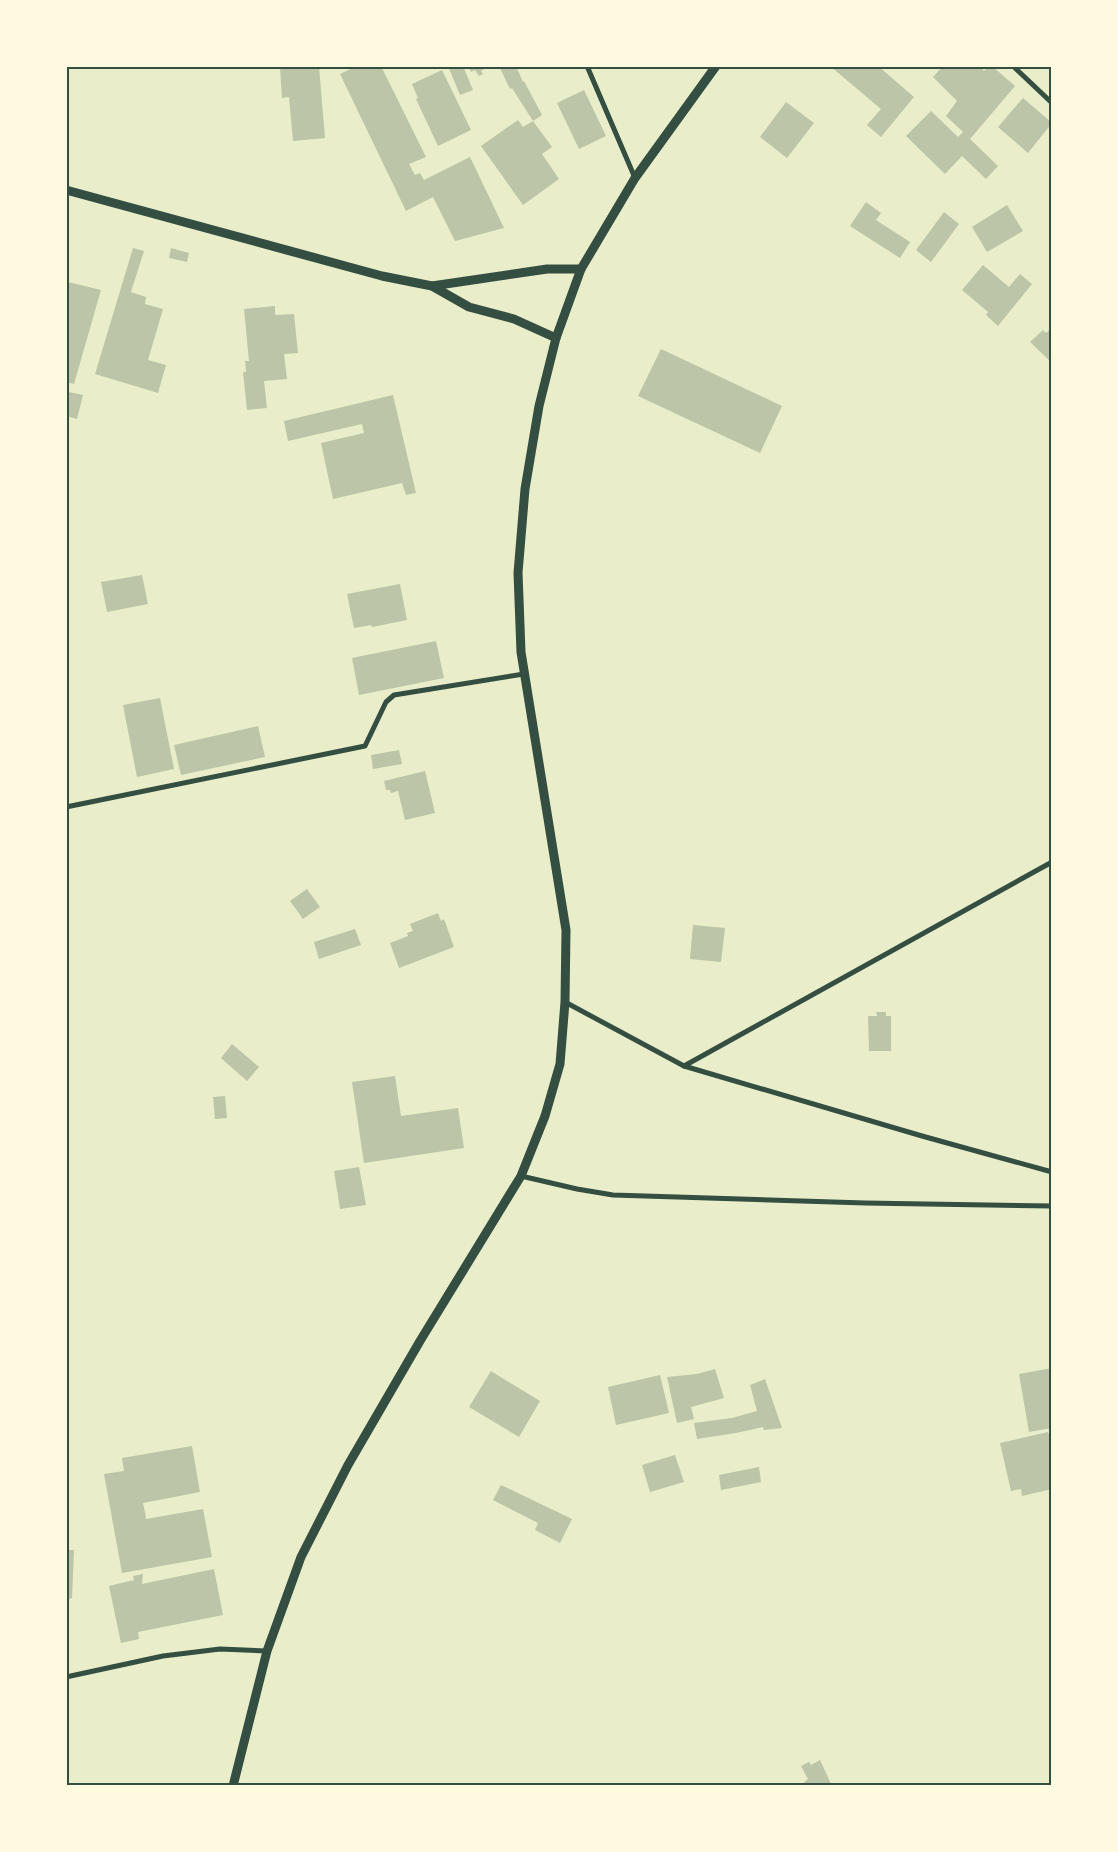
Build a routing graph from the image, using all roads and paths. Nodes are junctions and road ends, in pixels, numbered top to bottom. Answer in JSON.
{"nodes":[{"id":1,"x":587,"y":66,"type":"edge"},
{"id":2,"x":716,"y":66,"type":"edge"},
{"id":3,"x":1013,"y":66,"type":"edge"},
{"id":4,"x":1052,"y":103,"type":"edge"},
{"id":5,"x":635,"y":178,"type":"junction"},
{"id":6,"x":66,"y":190,"type":"edge"},
{"id":7,"x":581,"y":269,"type":"junction"},
{"id":8,"x":432,"y":286,"type":"junction"},
{"id":9,"x":556,"y":338,"type":"junction"},
{"id":10,"x":524,"y":674,"type":"junction"},
{"id":11,"x":66,"y":807,"type":"edge"},
{"id":12,"x":1052,"y":862,"type":"edge"},
{"id":13,"x":565,"y":1002,"type":"junction"},
{"id":14,"x":684,"y":1066,"type":"junction"},
{"id":15,"x":1052,"y":1172,"type":"edge"},
{"id":16,"x":521,"y":1176,"type":"junction"},
{"id":17,"x":1052,"y":1206,"type":"edge"},
{"id":18,"x":267,"y":1651,"type":"junction"},
{"id":19,"x":66,"y":1677,"type":"edge"},
{"id":20,"x":233,"y":1786,"type":"edge"}],
"edges":[{"from":1,"to":5,"type":"street"},
{"from":2,"to":5,"type":"street"},
{"from":3,"to":4,"type":"street"},
{"from":5,"to":7,"type":"street"},
{"from":6,"to":8,"type":"street"},
{"from":7,"to":8,"type":"street"},
{"from":7,"to":9,"type":"street"},
{"from":8,"to":9,"type":"street"},
{"from":9,"to":10,"type":"street"},
{"from":10,"to":11,"type":"street"},
{"from":10,"to":13,"type":"street"},
{"from":12,"to":14,"type":"street"},
{"from":13,"to":14,"type":"street"},
{"from":13,"to":16,"type":"street"},
{"from":14,"to":15,"type":"street"},
{"from":16,"to":17,"type":"street"},
{"from":16,"to":18,"type":"street"},
{"from":18,"to":19,"type":"street"},
{"from":18,"to":20,"type":"street"}]}
